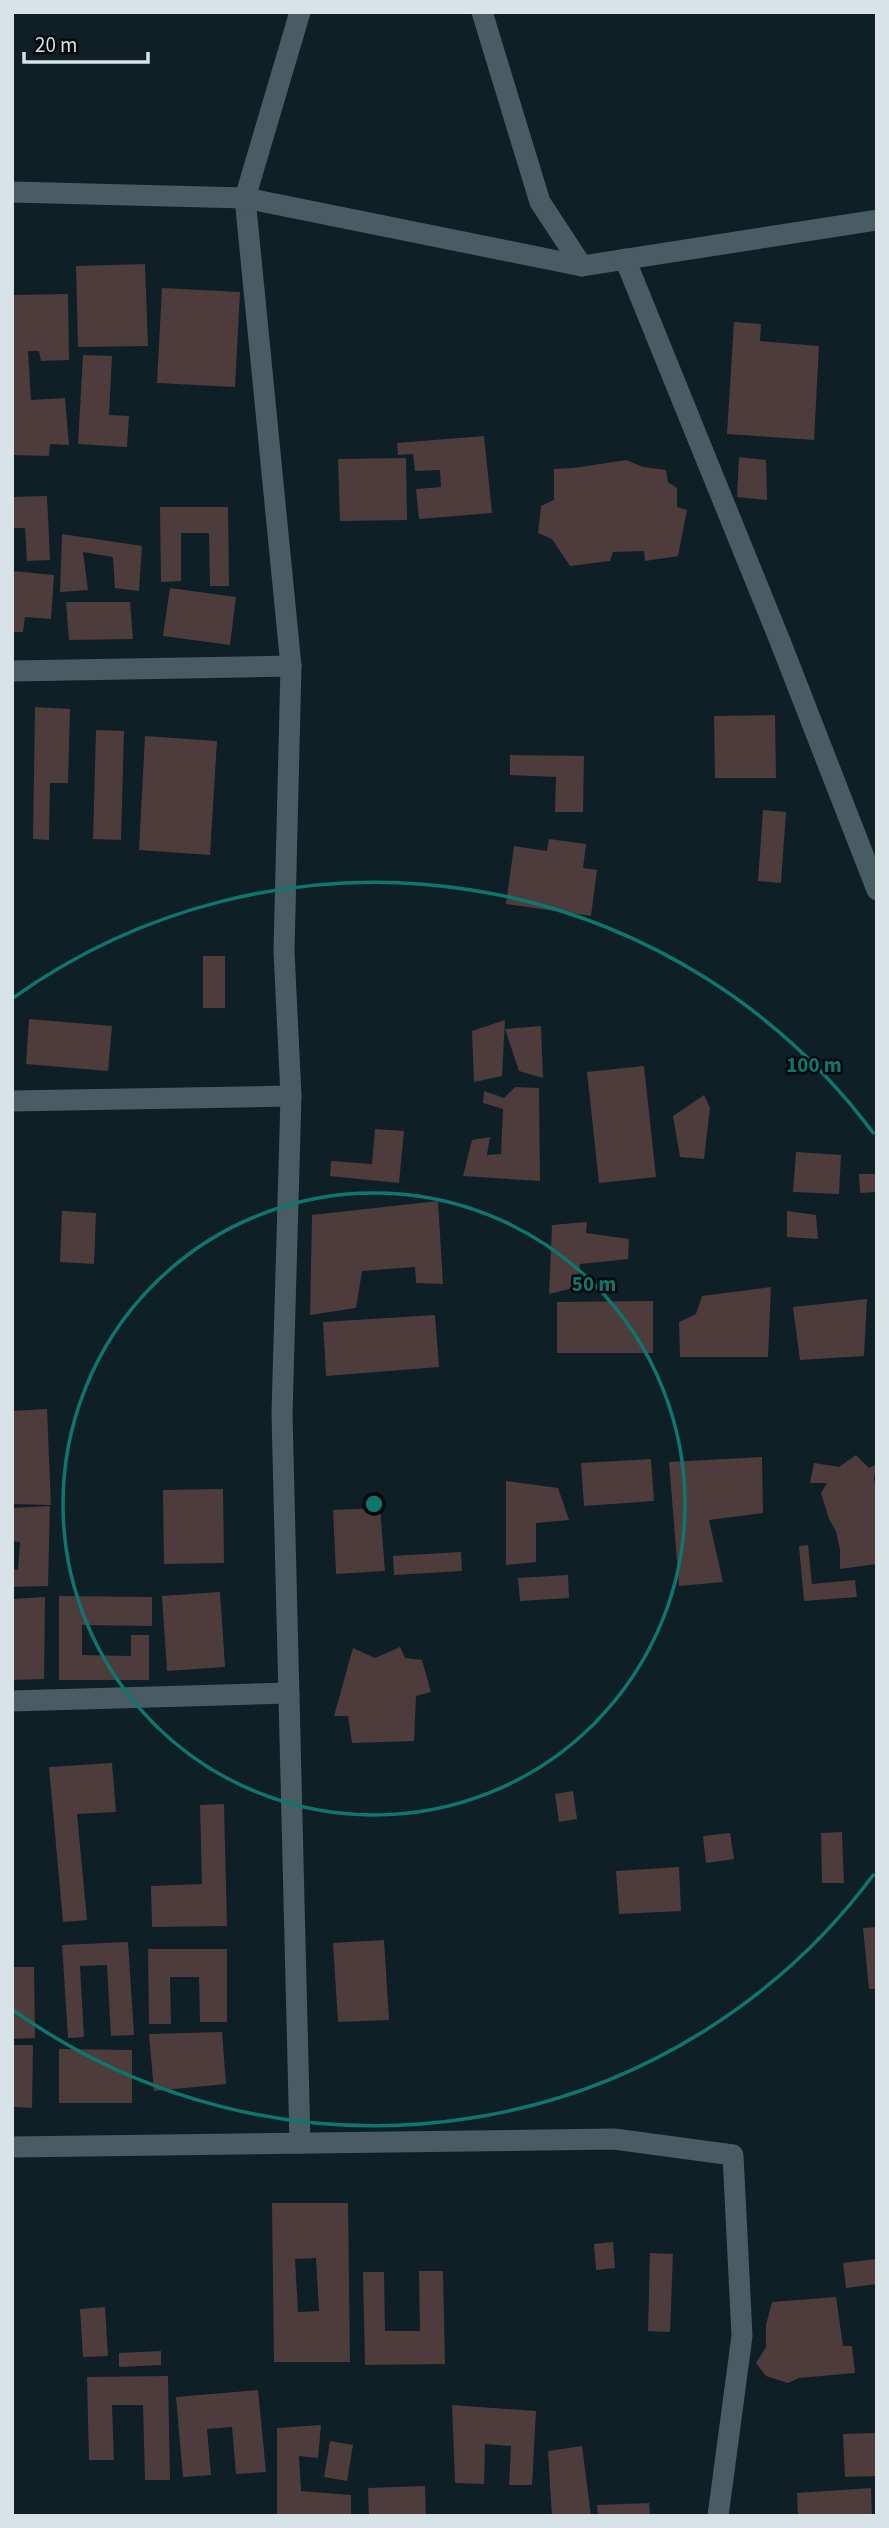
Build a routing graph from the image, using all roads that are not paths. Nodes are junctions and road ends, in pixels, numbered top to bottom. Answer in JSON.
{"nodes":[{"id":1,"x":300,"y":12,"type":"edge"},
{"id":2,"x":482,"y":12,"type":"edge"},
{"id":3,"x":12,"y":192,"type":"edge"},
{"id":4,"x":245,"y":198,"type":"junction"},
{"id":5,"x":877,"y":220,"type":"edge"},
{"id":6,"x":625,"y":258,"type":"junction"},
{"id":7,"x":582,"y":266,"type":"junction"},
{"id":8,"x":291,"y":666,"type":"junction"},
{"id":9,"x":12,"y":671,"type":"edge"},
{"id":10,"x":877,"y":890,"type":"edge"},
{"id":11,"x":291,"y":1096,"type":"junction"},
{"id":12,"x":12,"y":1101,"type":"edge"},
{"id":13,"x":289,"y":1693,"type":"junction"},
{"id":14,"x":12,"y":1701,"type":"edge"},
{"id":15,"x":300,"y":2143,"type":"junction"},
{"id":16,"x":12,"y":2147,"type":"edge"},
{"id":17,"x":718,"y":2516,"type":"edge"}],
"edges":[{"from":1,"to":4,"type":"street"},
{"from":2,"to":7,"type":"street"},
{"from":3,"to":4,"type":"street"},
{"from":4,"to":7,"type":"street"},
{"from":4,"to":8,"type":"street"},
{"from":5,"to":6,"type":"street"},
{"from":6,"to":7,"type":"street"},
{"from":6,"to":10,"type":"street"},
{"from":8,"to":9,"type":"street"},
{"from":8,"to":11,"type":"street"},
{"from":11,"to":12,"type":"street"},
{"from":11,"to":13,"type":"street"},
{"from":13,"to":14,"type":"street"},
{"from":13,"to":15,"type":"street"},
{"from":15,"to":16,"type":"street"},
{"from":15,"to":17,"type":"street"}]}
